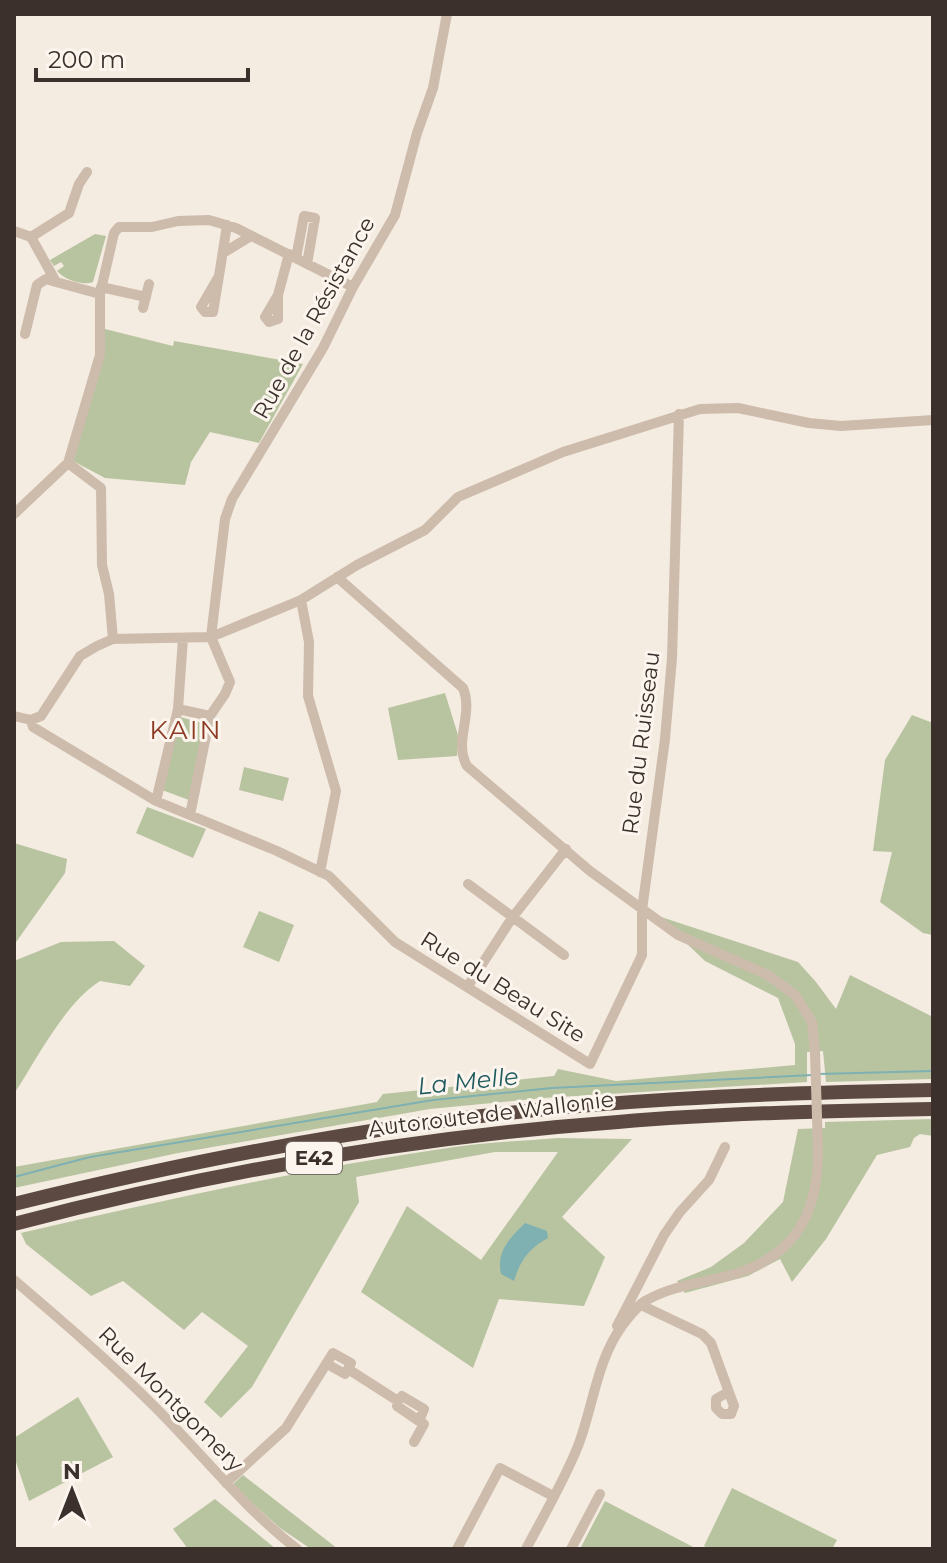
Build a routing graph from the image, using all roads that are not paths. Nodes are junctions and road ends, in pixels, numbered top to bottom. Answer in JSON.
{"nodes":[{"id":1,"x":447,"y":14,"type":"edge"},
{"id":2,"x":87,"y":172,"type":"dead end"},
{"id":3,"x":227,"y":225,"type":"junction"},
{"id":4,"x":14,"y":231,"type":"edge"},
{"id":5,"x":251,"y":236,"type":"junction"},
{"id":6,"x":31,"y":237,"type":"junction"},
{"id":7,"x":223,"y":253,"type":"junction"},
{"id":8,"x":292,"y":256,"type":"junction"},
{"id":9,"x":307,"y":264,"type":"junction"},
{"id":10,"x":219,"y":276,"type":"dead end"},
{"id":11,"x":56,"y":282,"type":"junction"},
{"id":12,"x":149,"y":284,"type":"dead end"},
{"id":13,"x":353,"y":287,"type":"junction"},
{"id":14,"x":101,"y":290,"type":"junction"},
{"id":15,"x":278,"y":295,"type":"dead end"},
{"id":16,"x":25,"y":334,"type":"dead end"},
{"id":17,"x":685,"y":413,"type":"junction"},
{"id":18,"x":933,"y":420,"type":"edge"},
{"id":19,"x":68,"y":463,"type":"junction"},
{"id":20,"x":14,"y":514,"type":"edge"},
{"id":21,"x":337,"y":577,"type":"junction"},
{"id":22,"x":301,"y":600,"type":"junction"},
{"id":23,"x":211,"y":637,"type":"junction"},
{"id":24,"x":183,"y":638,"type":"junction"},
{"id":25,"x":113,"y":639,"type":"junction"},
{"id":26,"x":178,"y":709,"type":"junction"},
{"id":27,"x":212,"y":714,"type":"junction"},
{"id":28,"x":14,"y":716,"type":"edge"},
{"id":29,"x":31,"y":720,"type":"junction"},
{"id":30,"x":156,"y":801,"type":"junction"},
{"id":31,"x":190,"y":815,"type":"junction"},
{"id":32,"x":566,"y":849,"type":"junction"},
{"id":33,"x":320,"y":872,"type":"junction"},
{"id":34,"x":468,"y":884,"type":"dead end"},
{"id":35,"x":642,"y":910,"type":"junction"},
{"id":36,"x":512,"y":918,"type":"junction"},
{"id":37,"x":564,"y":955,"type":"dead end"},
{"id":38,"x":468,"y":986,"type":"junction"},
{"id":39,"x":590,"y":1064,"type":"joint"},
{"id":40,"x":933,"y":1090,"type":"edge"},
{"id":41,"x":933,"y":1109,"type":"edge"},
{"id":42,"x":725,"y":1147,"type":"dead end"},
{"id":43,"x":14,"y":1204,"type":"edge"},
{"id":44,"x":14,"y":1224,"type":"edge"},
{"id":45,"x":14,"y":1280,"type":"edge"},
{"id":46,"x":635,"y":1289,"type":"junction"},
{"id":47,"x":644,"y":1302,"type":"junction"},
{"id":48,"x":616,"y":1336,"type":"junction"},
{"id":49,"x":728,"y":1392,"type":"dead end"},
{"id":50,"x":414,"y":1442,"type":"dead end"},
{"id":51,"x":226,"y":1483,"type":"junction"},
{"id":52,"x":600,"y":1494,"type":"dead end"},
{"id":53,"x":553,"y":1496,"type":"junction"},
{"id":54,"x":297,"y":1549,"type":"edge"},
{"id":55,"x":457,"y":1549,"type":"edge"},
{"id":56,"x":526,"y":1549,"type":"edge"},
{"id":57,"x":571,"y":1549,"type":"edge"}],
"edges":[{"from":1,"to":13,"type":"street","name":"Rue de la Résistance"},
{"from":2,"to":6,"type":"street"},
{"from":3,"to":5,"type":"street"},
{"from":3,"to":7,"type":"street"},
{"from":3,"to":14,"type":"street"},
{"from":4,"to":6,"type":"street"},
{"from":5,"to":7,"type":"street"},
{"from":5,"to":8,"type":"street"},
{"from":6,"to":11,"type":"street"},
{"from":7,"to":10,"type":"street"},
{"from":8,"to":9,"type":"street"},
{"from":8,"to":9,"type":"street"},
{"from":8,"to":15,"type":"street"},
{"from":9,"to":13,"type":"street"},
{"from":11,"to":14,"type":"street"},
{"from":11,"to":16,"type":"street"},
{"from":12,"to":14,"type":"street"},
{"from":13,"to":23,"type":"street","name":"Rue de la Résistance"},
{"from":14,"to":19,"type":"street"},
{"from":17,"to":18,"type":"street"},
{"from":17,"to":21,"type":"street"},
{"from":17,"to":35,"type":"street","name":"Rue du Ruisseau"},
{"from":19,"to":20,"type":"street"},
{"from":19,"to":25,"type":"street"},
{"from":21,"to":22,"type":"street"},
{"from":21,"to":32,"type":"street"},
{"from":22,"to":23,"type":"street"},
{"from":22,"to":33,"type":"street"},
{"from":23,"to":24,"type":"street"},
{"from":23,"to":27,"type":"street"},
{"from":24,"to":25,"type":"street"},
{"from":24,"to":26,"type":"street"},
{"from":25,"to":29,"type":"street"},
{"from":26,"to":27,"type":"street"},
{"from":26,"to":30,"type":"street"},
{"from":27,"to":31,"type":"street"},
{"from":28,"to":29,"type":"street"},
{"from":29,"to":30,"type":"street","name":"Rue du Beau Site"},
{"from":30,"to":31,"type":"street","name":"Rue du Beau Site"},
{"from":31,"to":33,"type":"street","name":"Rue du Beau Site"},
{"from":32,"to":35,"type":"street"},
{"from":32,"to":36,"type":"street"},
{"from":33,"to":38,"type":"street","name":"Rue du Beau Site"},
{"from":34,"to":36,"type":"street"},
{"from":35,"to":39,"type":"street","name":"Rue du Ruisseau"},
{"from":35,"to":47,"type":"street","bridge":true},
{"from":36,"to":37,"type":"street"},
{"from":36,"to":38,"type":"street"},
{"from":38,"to":39,"type":"street","name":"Rue du Beau Site"},
{"from":40,"to":43,"type":"highway","name":"Autoroute de Wallonie","number":"E42"},
{"from":41,"to":44,"type":"highway","name":"Autoroute de Wallonie","number":"E42"},
{"from":42,"to":46,"type":"street"},
{"from":45,"to":51,"type":"street","name":"Rue Montgomery"},
{"from":46,"to":47,"type":"street"},
{"from":46,"to":48,"type":"street"},
{"from":47,"to":48,"type":"street"},
{"from":47,"to":49,"type":"street"},
{"from":48,"to":53,"type":"street"},
{"from":50,"to":51,"type":"street"},
{"from":51,"to":54,"type":"street","name":"Rue Montgomery"},
{"from":52,"to":57,"type":"street"},
{"from":53,"to":55,"type":"street"},
{"from":53,"to":56,"type":"street"}]}
